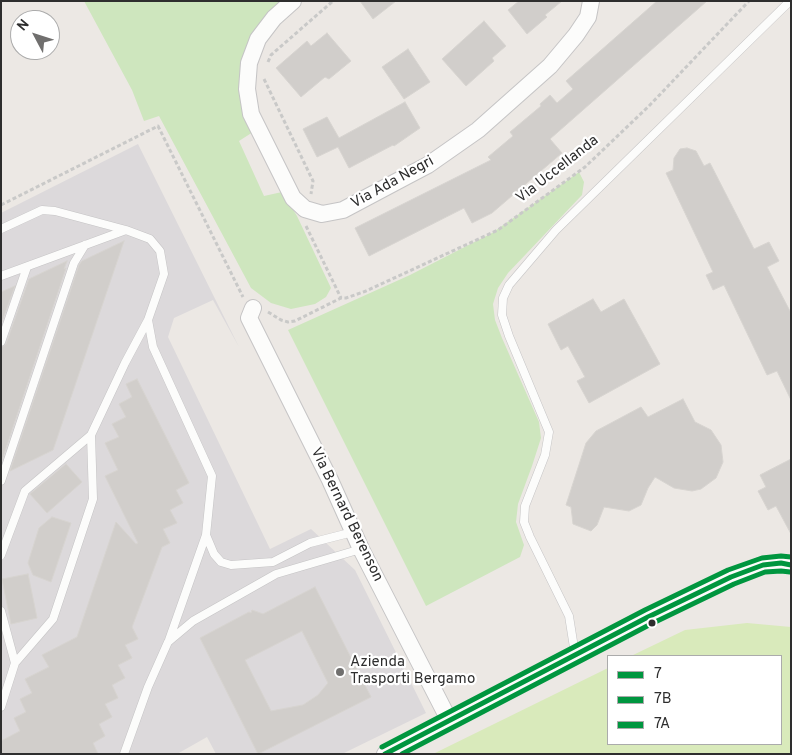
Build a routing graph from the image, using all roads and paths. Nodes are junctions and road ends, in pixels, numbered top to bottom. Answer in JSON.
{"nodes":[{"id":1,"x":293,"y":1,"type":"edge"},
{"id":2,"x":333,"y":1,"type":"edge"},
{"id":3,"x":591,"y":1,"type":"edge"},
{"id":4,"x":749,"y":1,"type":"edge"},
{"id":5,"x":790,"y":1,"type":"edge"},
{"id":6,"x":266,"y":69,"type":"dead end"},
{"id":7,"x":263,"y":76,"type":"dead end"},
{"id":8,"x":1,"y":205,"type":"edge"},
{"id":9,"x":305,"y":209,"type":"junction"},
{"id":10,"x":1,"y":229,"type":"edge"},
{"id":11,"x":126,"y":230,"type":"junction"},
{"id":12,"x":85,"y":245,"type":"junction"},
{"id":13,"x":26,"y":267,"type":"junction"},
{"id":14,"x":1,"y":276,"type":"edge"},
{"id":15,"x":341,"y":298,"type":"junction"},
{"id":16,"x":253,"y":308,"type":"junction"},
{"id":17,"x":148,"y":320,"type":"junction"},
{"id":18,"x":1,"y":342,"type":"edge"},
{"id":19,"x":91,"y":435,"type":"junction"},
{"id":20,"x":1,"y":480,"type":"edge"},
{"id":21,"x":353,"y":532,"type":"junction"},
{"id":22,"x":206,"y":535,"type":"junction"},
{"id":23,"x":361,"y":549,"type":"junction"},
{"id":24,"x":1,"y":555,"type":"edge"},
{"id":25,"x":791,"y":565,"type":"edge"},
{"id":26,"x":1,"y":612,"type":"edge"},
{"id":27,"x":168,"y":642,"type":"junction"},
{"id":28,"x":575,"y":654,"type":"junction"},
{"id":29,"x":15,"y":664,"type":"junction"},
{"id":30,"x":1,"y":707,"type":"edge"},
{"id":31,"x":449,"y":720,"type":"junction"},
{"id":32,"x":124,"y":754,"type":"edge"},
{"id":33,"x":385,"y":754,"type":"edge"}],
"edges":[{"from":1,"to":9,"type":"street"},
{"from":2,"to":6,"type":"path"},
{"from":3,"to":9,"type":"street","name":"Via Ada Negri"},
{"from":4,"to":15,"type":"path","name":"Via Uccellanda"},
{"from":5,"to":28,"type":"lane"},
{"from":7,"to":9,"type":"path"},
{"from":8,"to":16,"type":"path"},
{"from":9,"to":15,"type":"path"},
{"from":10,"to":11,"type":"lane"},
{"from":11,"to":12,"type":"lane"},
{"from":11,"to":17,"type":"lane"},
{"from":12,"to":13,"type":"lane"},
{"from":12,"to":20,"type":"lane"},
{"from":13,"to":14,"type":"lane"},
{"from":13,"to":18,"type":"lane"},
{"from":15,"to":16,"type":"path","name":"Via Uccellanda"},
{"from":16,"to":21,"type":"street","name":"Via Bernard Berenson"},
{"from":17,"to":19,"type":"lane"},
{"from":17,"to":22,"type":"lane"},
{"from":19,"to":24,"type":"lane"},
{"from":19,"to":29,"type":"lane"},
{"from":21,"to":22,"type":"lane"},
{"from":21,"to":23,"type":"street","name":"Via Bernard Berenson"},
{"from":22,"to":27,"type":"lane"},
{"from":23,"to":27,"type":"lane"},
{"from":23,"to":31,"type":"street","name":"Via Bernard Berenson"},
{"from":25,"to":28,"type":"street"},
{"from":26,"to":29,"type":"lane"},
{"from":27,"to":32,"type":"lane"},
{"from":28,"to":31,"type":"street"},
{"from":29,"to":30,"type":"lane"},
{"from":31,"to":33,"type":"street"}]}
